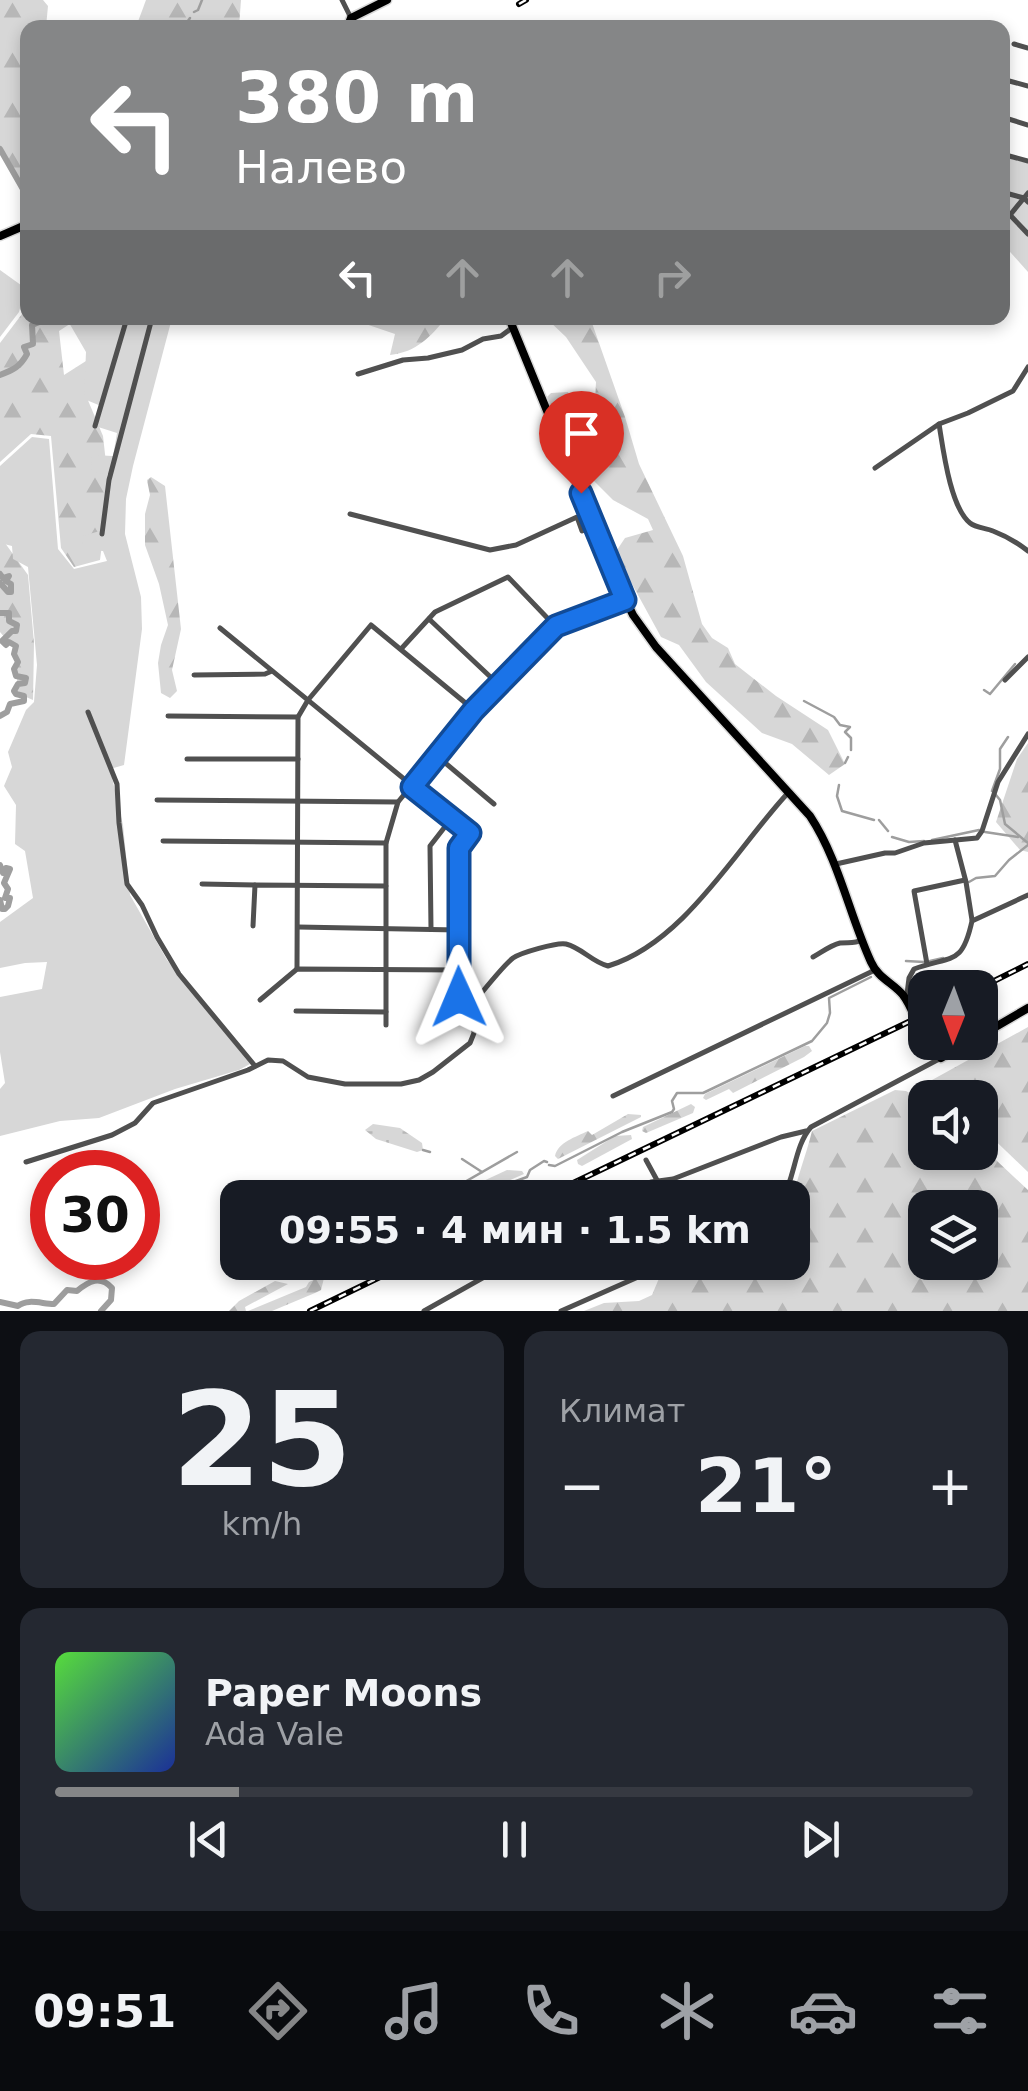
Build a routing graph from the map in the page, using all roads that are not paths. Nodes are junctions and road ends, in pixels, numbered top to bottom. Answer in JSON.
{"nodes":[{"id":1,"x":342,"y":0,"type":"edge"},
{"id":2,"x":387,"y":0,"type":"edge"},
{"id":3,"x":351,"y":18,"type":"joint"},
{"id":4,"x":1014,"y":44,"type":"dead end"},
{"id":5,"x":1028,"y":48,"type":"edge"},
{"id":6,"x":125,"y":325,"type":"edge"},
{"id":7,"x":150,"y":325,"type":"edge"},
{"id":8,"x":509,"y":325,"type":"edge"},
{"id":9,"x":512,"y":325,"type":"edge"},
{"id":10,"x":1028,"y":368,"type":"edge"},
{"id":11,"x":358,"y":374,"type":"dead end"},
{"id":12,"x":939,"y":424,"type":"junction"},
{"id":13,"x":95,"y":426,"type":"dead end"},
{"id":14,"x":876,"y":468,"type":"dead end"},
{"id":15,"x":350,"y":514,"type":"dead end"},
{"id":16,"x":594,"y":526,"type":"junction"},
{"id":17,"x":102,"y":534,"type":"dead end"},
{"id":18,"x":1028,"y":551,"type":"edge"},
{"id":19,"x":625,"y":600,"type":"junction"},
{"id":20,"x":429,"y":620,"type":"junction"},
{"id":21,"x":556,"y":626,"type":"junction"},
{"id":22,"x":220,"y":628,"type":"dead end"},
{"id":23,"x":401,"y":650,"type":"junction"},
{"id":24,"x":1028,"y":657,"type":"edge"},
{"id":25,"x":272,"y":671,"type":"junction"},
{"id":26,"x":194,"y":675,"type":"dead end"},
{"id":27,"x":1005,"y":680,"type":"dead end"},
{"id":28,"x":498,"y":685,"type":"junction"},
{"id":29,"x":308,"y":700,"type":"junction"},
{"id":30,"x":474,"y":710,"type":"junction"},
{"id":31,"x":88,"y":712,"type":"dead end"},
{"id":32,"x":168,"y":716,"type":"dead end"},
{"id":33,"x":298,"y":716,"type":"junction"},
{"id":34,"x":1028,"y":734,"type":"edge"},
{"id":35,"x":437,"y":756,"type":"junction"},
{"id":36,"x":188,"y":759,"type":"dead end"},
{"id":37,"x":298,"y":759,"type":"junction"},
{"id":38,"x":412,"y":787,"type":"junction"},
{"id":39,"x":790,"y":792,"type":"junction"},
{"id":40,"x":156,"y":800,"type":"dead end"},
{"id":41,"x":298,"y":802,"type":"junction"},
{"id":42,"x":398,"y":802,"type":"junction"},
{"id":43,"x":494,"y":804,"type":"dead end"},
{"id":44,"x":451,"y":819,"type":"junction"},
{"id":45,"x":955,"y":840,"type":"junction"},
{"id":46,"x":163,"y":842,"type":"dead end"},
{"id":47,"x":386,"y":843,"type":"junction"},
{"id":48,"x":298,"y":844,"type":"junction"},
{"id":49,"x":834,"y":864,"type":"junction"},
{"id":50,"x":965,"y":880,"type":"junction"},
{"id":51,"x":202,"y":884,"type":"dead end"},
{"id":52,"x":255,"y":885,"type":"junction"},
{"id":53,"x":298,"y":885,"type":"junction"},
{"id":54,"x":386,"y":886,"type":"junction"},
{"id":55,"x":1028,"y":896,"type":"edge"},
{"id":56,"x":972,"y":921,"type":"junction"},
{"id":57,"x":253,"y":926,"type":"dead end"},
{"id":58,"x":298,"y":927,"type":"junction"},
{"id":59,"x":386,"y":929,"type":"junction"},
{"id":60,"x":431,"y":929,"type":"junction"},
{"id":61,"x":458,"y":930,"type":"junction"},
{"id":62,"x":862,"y":940,"type":"junction"},
{"id":63,"x":813,"y":957,"type":"dead end"},
{"id":64,"x":927,"y":964,"type":"junction"},
{"id":65,"x":296,"y":970,"type":"junction"},
{"id":66,"x":386,"y":970,"type":"junction"},
{"id":67,"x":458,"y":970,"type":"junction"},
{"id":68,"x":875,"y":970,"type":"junction"},
{"id":69,"x":459,"y":997,"type":"dead end"},
{"id":70,"x":904,"y":997,"type":"junction"},
{"id":71,"x":260,"y":1000,"type":"dead end"},
{"id":72,"x":908,"y":1006,"type":"edge"},
{"id":73,"x":1028,"y":1008,"type":"edge"},
{"id":74,"x":296,"y":1011,"type":"dead end"},
{"id":75,"x":386,"y":1012,"type":"junction"},
{"id":76,"x":386,"y":1025,"type":"dead end"},
{"id":77,"x":998,"y":1026,"type":"edge"},
{"id":78,"x":936,"y":1060,"type":"edge"},
{"id":79,"x":255,"y":1066,"type":"junction"},
{"id":80,"x":613,"y":1096,"type":"dead end"},
{"id":81,"x":808,"y":1129,"type":"junction"},
{"id":82,"x":646,"y":1160,"type":"dead end"},
{"id":83,"x":26,"y":1162,"type":"dead end"},
{"id":84,"x":657,"y":1180,"type":"edge"},
{"id":85,"x":668,"y":1180,"type":"edge"},
{"id":86,"x":792,"y":1180,"type":"edge"},
{"id":87,"x":478,"y":1280,"type":"edge"},
{"id":88,"x":632,"y":1280,"type":"edge"},
{"id":89,"x":424,"y":1311,"type":"edge"},
{"id":90,"x":562,"y":1311,"type":"edge"}],
"edges":[{"from":1,"to":3,"type":"street"},
{"from":2,"to":3,"type":"main road"},
{"from":4,"to":5,"type":"street"},
{"from":6,"to":13,"type":"street"},
{"from":7,"to":17,"type":"street"},
{"from":8,"to":11,"type":"street"},
{"from":9,"to":16,"type":"main road"},
{"from":10,"to":12,"type":"street"},
{"from":12,"to":14,"type":"street"},
{"from":12,"to":18,"type":"street"},
{"from":15,"to":16,"type":"street"},
{"from":16,"to":19,"type":"main road"},
{"from":19,"to":21,"type":"street"},
{"from":19,"to":39,"type":"main road"},
{"from":20,"to":21,"type":"street"},
{"from":20,"to":23,"type":"street"},
{"from":20,"to":28,"type":"street"},
{"from":21,"to":28,"type":"street"},
{"from":22,"to":25,"type":"street"},
{"from":23,"to":29,"type":"street"},
{"from":23,"to":30,"type":"street"},
{"from":24,"to":27,"type":"street"},
{"from":25,"to":26,"type":"street"},
{"from":25,"to":29,"type":"street"},
{"from":28,"to":30,"type":"street"},
{"from":29,"to":33,"type":"street"},
{"from":29,"to":38,"type":"street"},
{"from":30,"to":35,"type":"street"},
{"from":31,"to":79,"type":"street"},
{"from":32,"to":33,"type":"street"},
{"from":33,"to":37,"type":"street"},
{"from":34,"to":45,"type":"street"},
{"from":35,"to":38,"type":"street"},
{"from":35,"to":43,"type":"street"},
{"from":36,"to":37,"type":"street"},
{"from":37,"to":41,"type":"street"},
{"from":38,"to":42,"type":"street"},
{"from":38,"to":44,"type":"street"},
{"from":39,"to":49,"type":"main road"},
{"from":39,"to":79,"type":"street"},
{"from":40,"to":41,"type":"street"},
{"from":41,"to":42,"type":"street"},
{"from":41,"to":48,"type":"street"},
{"from":42,"to":47,"type":"street"},
{"from":44,"to":60,"type":"street"},
{"from":44,"to":61,"type":"street"},
{"from":45,"to":49,"type":"street"},
{"from":45,"to":50,"type":"street"},
{"from":46,"to":48,"type":"street"},
{"from":47,"to":48,"type":"street"},
{"from":47,"to":54,"type":"street"},
{"from":48,"to":53,"type":"street"},
{"from":49,"to":62,"type":"main road"},
{"from":50,"to":56,"type":"street"},
{"from":50,"to":64,"type":"street"},
{"from":51,"to":52,"type":"street"},
{"from":52,"to":53,"type":"street"},
{"from":52,"to":57,"type":"street"},
{"from":53,"to":54,"type":"street"},
{"from":53,"to":58,"type":"street"},
{"from":54,"to":59,"type":"street"},
{"from":55,"to":56,"type":"street"},
{"from":56,"to":64,"type":"street"},
{"from":58,"to":59,"type":"street"},
{"from":58,"to":65,"type":"street"},
{"from":59,"to":60,"type":"street"},
{"from":59,"to":66,"type":"street"},
{"from":60,"to":61,"type":"street"},
{"from":61,"to":67,"type":"street"},
{"from":62,"to":63,"type":"street"},
{"from":62,"to":68,"type":"main road"},
{"from":64,"to":70,"type":"street"},
{"from":65,"to":66,"type":"street"},
{"from":65,"to":71,"type":"street"},
{"from":66,"to":67,"type":"street"},
{"from":66,"to":75,"type":"street"},
{"from":67,"to":69,"type":"street"},
{"from":68,"to":70,"type":"main road"},
{"from":68,"to":80,"type":"street"},
{"from":70,"to":72,"type":"main road"},
{"from":73,"to":77,"type":"main road"},
{"from":74,"to":75,"type":"street"},
{"from":75,"to":76,"type":"street"},
{"from":78,"to":81,"type":"street"},
{"from":79,"to":83,"type":"street"},
{"from":81,"to":85,"type":"street"},
{"from":81,"to":86,"type":"street"},
{"from":82,"to":84,"type":"street"},
{"from":87,"to":89,"type":"street"},
{"from":88,"to":90,"type":"street"}]}
